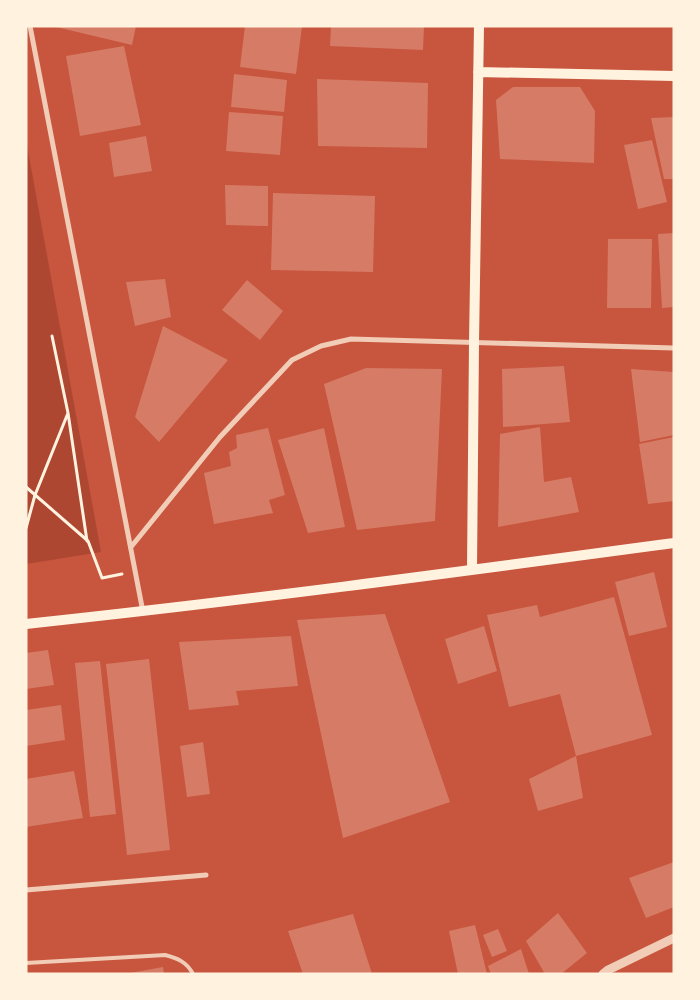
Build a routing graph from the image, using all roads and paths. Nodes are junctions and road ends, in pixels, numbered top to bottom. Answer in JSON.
{"nodes":[{"id":1,"x":30,"y":26,"type":"edge"},
{"id":2,"x":479,"y":26,"type":"edge"},
{"id":3,"x":478,"y":72,"type":"junction"},
{"id":4,"x":674,"y":76,"type":"edge"},
{"id":5,"x":52,"y":336,"type":"dead end"},
{"id":6,"x":474,"y":343,"type":"junction"},
{"id":7,"x":674,"y":348,"type":"edge"},
{"id":8,"x":68,"y":413,"type":"junction"},
{"id":9,"x":26,"y":487,"type":"edge"},
{"id":10,"x":35,"y":495,"type":"junction"},
{"id":11,"x":26,"y":528,"type":"edge"},
{"id":12,"x":88,"y":541,"type":"junction"},
{"id":13,"x":674,"y":543,"type":"edge"},
{"id":14,"x":131,"y":547,"type":"junction"},
{"id":15,"x":472,"y":570,"type":"junction"},
{"id":16,"x":136,"y":571,"type":"junction"},
{"id":17,"x":143,"y":612,"type":"junction"},
{"id":18,"x":26,"y":624,"type":"edge"},
{"id":19,"x":206,"y":875,"type":"dead end"},
{"id":20,"x":26,"y":890,"type":"edge"},
{"id":21,"x":674,"y":938,"type":"edge"},
{"id":22,"x":26,"y":963,"type":"edge"},
{"id":23,"x":607,"y":973,"type":"edge"},
{"id":24,"x":193,"y":974,"type":"edge"}],
"edges":[{"from":1,"to":14,"type":"street"},
{"from":2,"to":3,"type":"main road"},
{"from":3,"to":4,"type":"main road"},
{"from":3,"to":6,"type":"main road"},
{"from":5,"to":8,"type":"path"},
{"from":6,"to":7,"type":"street"},
{"from":6,"to":14,"type":"street"},
{"from":6,"to":15,"type":"main road"},
{"from":8,"to":10,"type":"path"},
{"from":8,"to":12,"type":"path"},
{"from":9,"to":10,"type":"path"},
{"from":10,"to":11,"type":"path"},
{"from":10,"to":12,"type":"path"},
{"from":12,"to":16,"type":"path"},
{"from":13,"to":15,"type":"main road"},
{"from":14,"to":16,"type":"street"},
{"from":15,"to":17,"type":"main road"},
{"from":16,"to":17,"type":"street"},
{"from":17,"to":18,"type":"main road"},
{"from":19,"to":20,"type":"street"},
{"from":21,"to":23,"type":"street"},
{"from":22,"to":24,"type":"lane"}]}
